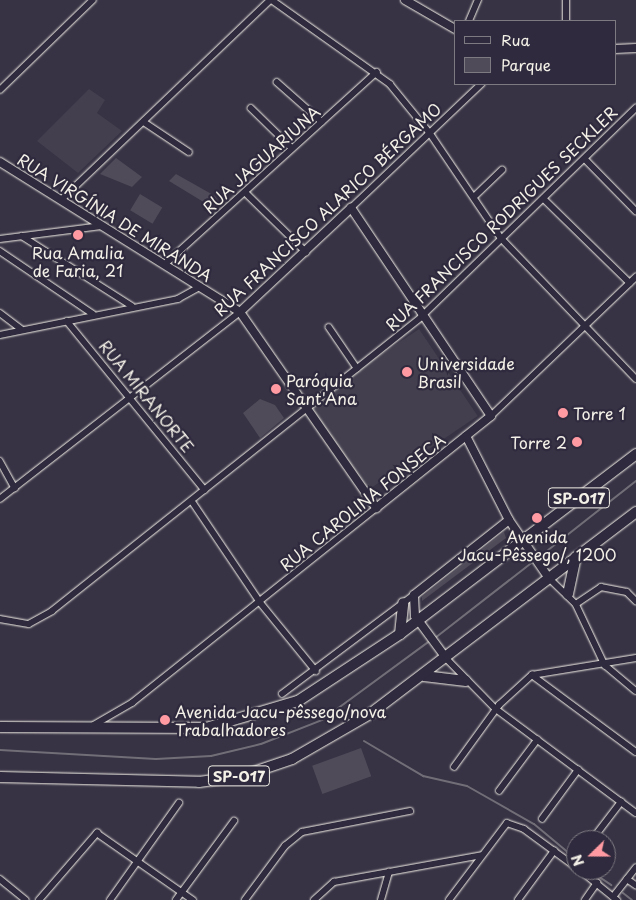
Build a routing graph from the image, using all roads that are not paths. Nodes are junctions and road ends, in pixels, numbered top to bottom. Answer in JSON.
{"nodes":[{"id":1,"x":93,"y":0,"type":"edge"},
{"id":2,"x":271,"y":0,"type":"edge"},
{"id":3,"x":405,"y":0,"type":"edge"},
{"id":4,"x":478,"y":0,"type":"edge"},
{"id":5,"x":566,"y":0,"type":"edge"},
{"id":6,"x":470,"y":20,"type":"edge"},
{"id":7,"x":566,"y":20,"type":"edge"},
{"id":8,"x":454,"y":28,"type":"edge"},
{"id":9,"x":636,"y":48,"type":"edge"},
{"id":10,"x":616,"y":49,"type":"edge"},
{"id":11,"x":377,"y":72,"type":"junction"},
{"id":12,"x":277,"y":82,"type":"dead end"},
{"id":13,"x":480,"y":85,"type":"edge"},
{"id":14,"x":0,"y":90,"type":"edge"},
{"id":15,"x":251,"y":108,"type":"dead end"},
{"id":16,"x":636,"y":108,"type":"edge"},
{"id":17,"x":144,"y":122,"type":"junction"},
{"id":18,"x":322,"y":122,"type":"junction"},
{"id":19,"x":430,"y":133,"type":"junction"},
{"id":20,"x":292,"y":148,"type":"junction"},
{"id":21,"x":189,"y":152,"type":"dead end"},
{"id":22,"x":584,"y":160,"type":"junction"},
{"id":23,"x":0,"y":162,"type":"edge"},
{"id":24,"x":502,"y":170,"type":"dead end"},
{"id":25,"x":245,"y":192,"type":"junction"},
{"id":26,"x":474,"y":197,"type":"junction"},
{"id":27,"x":544,"y":199,"type":"junction"},
{"id":28,"x":61,"y":200,"type":"junction"},
{"id":29,"x":351,"y":208,"type":"junction"},
{"id":30,"x":636,"y":211,"type":"edge"},
{"id":31,"x":100,"y":226,"type":"junction"},
{"id":32,"x":22,"y":236,"type":"junction"},
{"id":33,"x":501,"y":238,"type":"junction"},
{"id":34,"x":0,"y":239,"type":"edge"},
{"id":35,"x":0,"y":251,"type":"edge"},
{"id":36,"x":306,"y":252,"type":"junction"},
{"id":37,"x":164,"y":265,"type":"junction"},
{"id":38,"x":636,"y":277,"type":"edge"},
{"id":39,"x":630,"y":283,"type":"junction"},
{"id":40,"x":200,"y":287,"type":"junction"},
{"id":41,"x":132,"y":306,"type":"junction"},
{"id":42,"x":240,"y":312,"type":"junction"},
{"id":43,"x":0,"y":313,"type":"edge"},
{"id":44,"x":93,"y":314,"type":"junction"},
{"id":45,"x":421,"y":317,"type":"junction"},
{"id":46,"x":66,"y":320,"type":"junction"},
{"id":47,"x":329,"y":327,"type":"dead end"},
{"id":48,"x":585,"y":328,"type":"junction"},
{"id":49,"x":21,"y":330,"type":"junction"},
{"id":50,"x":0,"y":335,"type":"edge"},
{"id":51,"x":357,"y":368,"type":"junction"},
{"id":52,"x":636,"y":379,"type":"edge"},
{"id":53,"x":129,"y":396,"type":"junction"},
{"id":54,"x":307,"y":409,"type":"junction"},
{"id":55,"x":491,"y":416,"type":"junction"},
{"id":56,"x":466,"y":436,"type":"junction"},
{"id":57,"x":636,"y":454,"type":"edge"},
{"id":58,"x":0,"y":461,"type":"edge"},
{"id":59,"x":15,"y":488,"type":"junction"},
{"id":60,"x":205,"y":490,"type":"junction"},
{"id":61,"x":0,"y":499,"type":"edge"},
{"id":62,"x":192,"y":501,"type":"junction"},
{"id":63,"x":376,"y":508,"type":"junction"},
{"id":64,"x":636,"y":512,"type":"edge"},
{"id":65,"x":509,"y":520,"type":"junction"},
{"id":66,"x":524,"y":544,"type":"junction"},
{"id":67,"x":576,"y":557,"type":"junction"},
{"id":68,"x":546,"y":575,"type":"junction"},
{"id":69,"x":568,"y":594,"type":"junction"},
{"id":70,"x":414,"y":595,"type":"junction"},
{"id":71,"x":636,"y":601,"type":"edge"},
{"id":72,"x":260,"y":602,"type":"junction"},
{"id":73,"x":403,"y":603,"type":"junction"},
{"id":74,"x":576,"y":604,"type":"junction"},
{"id":75,"x":0,"y":619,"type":"edge"},
{"id":76,"x":420,"y":623,"type":"junction"},
{"id":77,"x":400,"y":634,"type":"junction"},
{"id":78,"x":443,"y":654,"type":"junction"},
{"id":79,"x":636,"y":658,"type":"edge"},
{"id":80,"x":605,"y":665,"type":"junction"},
{"id":81,"x":316,"y":670,"type":"junction"},
{"id":82,"x":532,"y":675,"type":"junction"},
{"id":83,"x":424,"y":676,"type":"junction"},
{"id":84,"x":466,"y":682,"type":"junction"},
{"id":85,"x":636,"y":690,"type":"edge"},
{"id":86,"x":282,"y":694,"type":"dead end"},
{"id":87,"x":496,"y":709,"type":"junction"},
{"id":88,"x":0,"y":727,"type":"edge"},
{"id":89,"x":88,"y":728,"type":"junction"},
{"id":90,"x":537,"y":740,"type":"junction"},
{"id":91,"x":636,"y":752,"type":"edge"},
{"id":92,"x":454,"y":767,"type":"dead end"},
{"id":93,"x":578,"y":770,"type":"junction"},
{"id":94,"x":0,"y":777,"type":"edge"},
{"id":95,"x":499,"y":791,"type":"dead end"},
{"id":96,"x":621,"y":802,"type":"junction"},
{"id":97,"x":179,"y":803,"type":"dead end"},
{"id":98,"x":410,"y":811,"type":"dead end"},
{"id":99,"x":636,"y":813,"type":"edge"},
{"id":100,"x":542,"y":819,"type":"dead end"},
{"id":101,"x":234,"y":821,"type":"dead end"},
{"id":102,"x":600,"y":830,"type":"edge"},
{"id":103,"x":554,"y":851,"type":"junction"},
{"id":104,"x":482,"y":855,"type":"junction"},
{"id":105,"x":140,"y":860,"type":"junction"},
{"id":106,"x":566,"y":860,"type":"edge"},
{"id":107,"x":636,"y":868,"type":"edge"},
{"id":108,"x":389,"y":872,"type":"junction"},
{"id":109,"x":627,"y":879,"type":"junction"},
{"id":110,"x":0,"y":880,"type":"edge"},
{"id":111,"x":593,"y":880,"type":"edge"},
{"id":112,"x":597,"y":883,"type":"junction"},
{"id":113,"x":636,"y":885,"type":"edge"},
{"id":114,"x":182,"y":892,"type":"junction"},
{"id":115,"x":615,"y":898,"type":"edge"},
{"id":116,"x":26,"y":900,"type":"edge"},
{"id":117,"x":39,"y":900,"type":"edge"},
{"id":118,"x":110,"y":900,"type":"edge"},
{"id":119,"x":176,"y":900,"type":"edge"},
{"id":120,"x":193,"y":900,"type":"edge"},
{"id":121,"x":245,"y":900,"type":"edge"},
{"id":122,"x":314,"y":900,"type":"edge"},
{"id":123,"x":381,"y":900,"type":"edge"},
{"id":124,"x":449,"y":900,"type":"edge"},
{"id":125,"x":518,"y":900,"type":"edge"},
{"id":126,"x":585,"y":900,"type":"edge"}],
"edges":[{"from":1,"to":14,"type":"street"},
{"from":2,"to":11,"type":"street"},
{"from":2,"to":17,"type":"street"},
{"from":3,"to":8,"type":"street"},
{"from":4,"to":6,"type":"street"},
{"from":5,"to":7,"type":"street"},
{"from":9,"to":10,"type":"street"},
{"from":11,"to":18,"type":"street","name":"RUA JAGUARIUNA"},
{"from":11,"to":19,"type":"street"},
{"from":12,"to":18,"type":"street"},
{"from":13,"to":19,"type":"street","name":"RUA FRANCISCO ALARICO BÉRGAMO"},
{"from":15,"to":20,"type":"street"},
{"from":16,"to":22,"type":"street","name":"RUA FRANCISCO RODRIGUES SECKLER"},
{"from":17,"to":21,"type":"street"},
{"from":17,"to":28,"type":"street"},
{"from":18,"to":20,"type":"street","name":"RUA JAGUARIUNA"},
{"from":19,"to":26,"type":"street"},
{"from":19,"to":29,"type":"street","name":"RUA FRANCISCO ALARICO BÉRGAMO"},
{"from":20,"to":25,"type":"street","name":"RUA JAGUARIUNA"},
{"from":22,"to":27,"type":"street","name":"RUA FRANCISCO RODRIGUES SECKLER"},
{"from":22,"to":30,"type":"street"},
{"from":23,"to":28,"type":"street","name":"RUA VIRGÍNIA DE MIRANDA"},
{"from":24,"to":26,"type":"street"},
{"from":25,"to":36,"type":"street"},
{"from":25,"to":37,"type":"street","name":"RUA JAGUARIUNA"},
{"from":26,"to":33,"type":"street"},
{"from":27,"to":33,"type":"street","name":"RUA FRANCISCO RODRIGUES SECKLER"},
{"from":27,"to":39,"type":"street"},
{"from":28,"to":31,"type":"street","name":"RUA VIRGÍNIA DE MIRANDA"},
{"from":29,"to":36,"type":"street","name":"RUA FRANCISCO ALARICO BÉRGAMO"},
{"from":29,"to":45,"type":"street"},
{"from":31,"to":32,"type":"street"},
{"from":31,"to":37,"type":"street","name":"RUA VIRGÍNIA DE MIRANDA"},
{"from":32,"to":34,"type":"street"},
{"from":32,"to":41,"type":"street"},
{"from":33,"to":45,"type":"street","name":"RUA FRANCISCO RODRIGUES SECKLER"},
{"from":33,"to":48,"type":"street"},
{"from":35,"to":44,"type":"street"},
{"from":36,"to":42,"type":"street","name":"RUA FRANCISCO ALARICO BÉRGAMO"},
{"from":37,"to":40,"type":"street","name":"RUA VIRGÍNIA DE MIRANDA"},
{"from":38,"to":39,"type":"street","name":"RUA CAROLINA FONSECA"},
{"from":39,"to":48,"type":"street","name":"RUA CAROLINA FONSECA"},
{"from":40,"to":41,"type":"street"},
{"from":40,"to":42,"type":"street","name":"RUA VIRGÍNIA DE MIRANDA"},
{"from":41,"to":44,"type":"street"},
{"from":42,"to":53,"type":"street","name":"RUA FRANCISCO ALARICO BÉRGAMO"},
{"from":42,"to":54,"type":"street"},
{"from":43,"to":49,"type":"street"},
{"from":44,"to":46,"type":"street"},
{"from":45,"to":51,"type":"street","name":"RUA FRANCISCO RODRIGUES SECKLER"},
{"from":45,"to":55,"type":"street"},
{"from":46,"to":49,"type":"street"},
{"from":46,"to":53,"type":"street","name":"RUA MIRANORTE"},
{"from":47,"to":51,"type":"street"},
{"from":48,"to":52,"type":"street"},
{"from":48,"to":55,"type":"street","name":"RUA CAROLINA FONSECA"},
{"from":49,"to":50,"type":"street"},
{"from":51,"to":54,"type":"street","name":"RUA FRANCISCO RODRIGUES SECKLER"},
{"from":53,"to":59,"type":"street","name":"RUA FRANCISCO ALARICO BÉRGAMO"},
{"from":53,"to":60,"type":"street","name":"RUA MIRANORTE"},
{"from":54,"to":60,"type":"street","name":"RUA FRANCISCO RODRIGUES SECKLER"},
{"from":54,"to":63,"type":"street"},
{"from":55,"to":56,"type":"street","name":"RUA CAROLINA FONSECA"},
{"from":56,"to":63,"type":"street","name":"RUA CAROLINA FONSECA"},
{"from":56,"to":65,"type":"street"},
{"from":57,"to":66,"type":"highway","number":"SP-017"},
{"from":58,"to":59,"type":"street"},
{"from":59,"to":61,"type":"street","name":"RUA FRANCISCO ALARICO BÉRGAMO"},
{"from":60,"to":62,"type":"street","name":"RUA FRANCISCO RODRIGUES SECKLER"},
{"from":62,"to":72,"type":"street"},
{"from":62,"to":75,"type":"street","name":"RUA FRANCISCO RODRIGUES SECKLER"},
{"from":63,"to":72,"type":"street","name":"RUA CAROLINA FONSECA"},
{"from":64,"to":67,"type":"highway","number":"SP-017"},
{"from":65,"to":66,"type":"street"},
{"from":65,"to":70,"type":"street"},
{"from":66,"to":68,"type":"street"},
{"from":66,"to":76,"type":"highway","number":"SP-017"},
{"from":67,"to":68,"type":"highway","number":"SP-017"},
{"from":67,"to":69,"type":"highway"},
{"from":68,"to":69,"type":"street"},
{"from":68,"to":78,"type":"highway","number":"SP-017"},
{"from":69,"to":74,"type":"street"},
{"from":70,"to":73,"type":"street"},
{"from":70,"to":76,"type":"street"},
{"from":71,"to":74,"type":"street"},
{"from":72,"to":81,"type":"street"},
{"from":72,"to":89,"type":"street","name":"RUA CAROLINA FONSECA"},
{"from":73,"to":77,"type":"highway"},
{"from":73,"to":81,"type":"street"},
{"from":74,"to":80,"type":"street"},
{"from":76,"to":77,"type":"highway","number":"SP-017"},
{"from":76,"to":78,"type":"street"},
{"from":77,"to":89,"type":"highway","number":"SP-017"},
{"from":78,"to":83,"type":"highway","number":"SP-017"},
{"from":78,"to":84,"type":"street"},
{"from":79,"to":80,"type":"street"},
{"from":80,"to":82,"type":"street"},
{"from":80,"to":85,"type":"street"},
{"from":81,"to":86,"type":"street"},
{"from":82,"to":87,"type":"street"},
{"from":82,"to":91,"type":"street"},
{"from":83,"to":84,"type":"highway"},
{"from":83,"to":94,"type":"highway","number":"SP-017"},
{"from":84,"to":87,"type":"street"},
{"from":87,"to":90,"type":"street"},
{"from":87,"to":92,"type":"street"},
{"from":88,"to":89,"type":"highway","number":"SP-017"},
{"from":90,"to":93,"type":"street"},
{"from":90,"to":95,"type":"street"},
{"from":93,"to":96,"type":"street"},
{"from":93,"to":100,"type":"street"},
{"from":96,"to":99,"type":"street"},
{"from":96,"to":102,"type":"street"},
{"from":97,"to":105,"type":"street"},
{"from":98,"to":121,"type":"street"},
{"from":101,"to":114,"type":"street"},
{"from":103,"to":104,"type":"street"},
{"from":103,"to":106,"type":"street"},
{"from":103,"to":125,"type":"street"},
{"from":104,"to":108,"type":"street"},
{"from":104,"to":124,"type":"street"},
{"from":105,"to":114,"type":"street"},
{"from":105,"to":117,"type":"street"},
{"from":105,"to":118,"type":"street"},
{"from":107,"to":109,"type":"street"},
{"from":108,"to":122,"type":"street"},
{"from":108,"to":123,"type":"street"},
{"from":109,"to":113,"type":"street"},
{"from":109,"to":115,"type":"street"},
{"from":110,"to":116,"type":"street"},
{"from":111,"to":112,"type":"street"},
{"from":112,"to":115,"type":"street"},
{"from":112,"to":126,"type":"street"},
{"from":114,"to":119,"type":"street"},
{"from":114,"to":120,"type":"street"}]}
